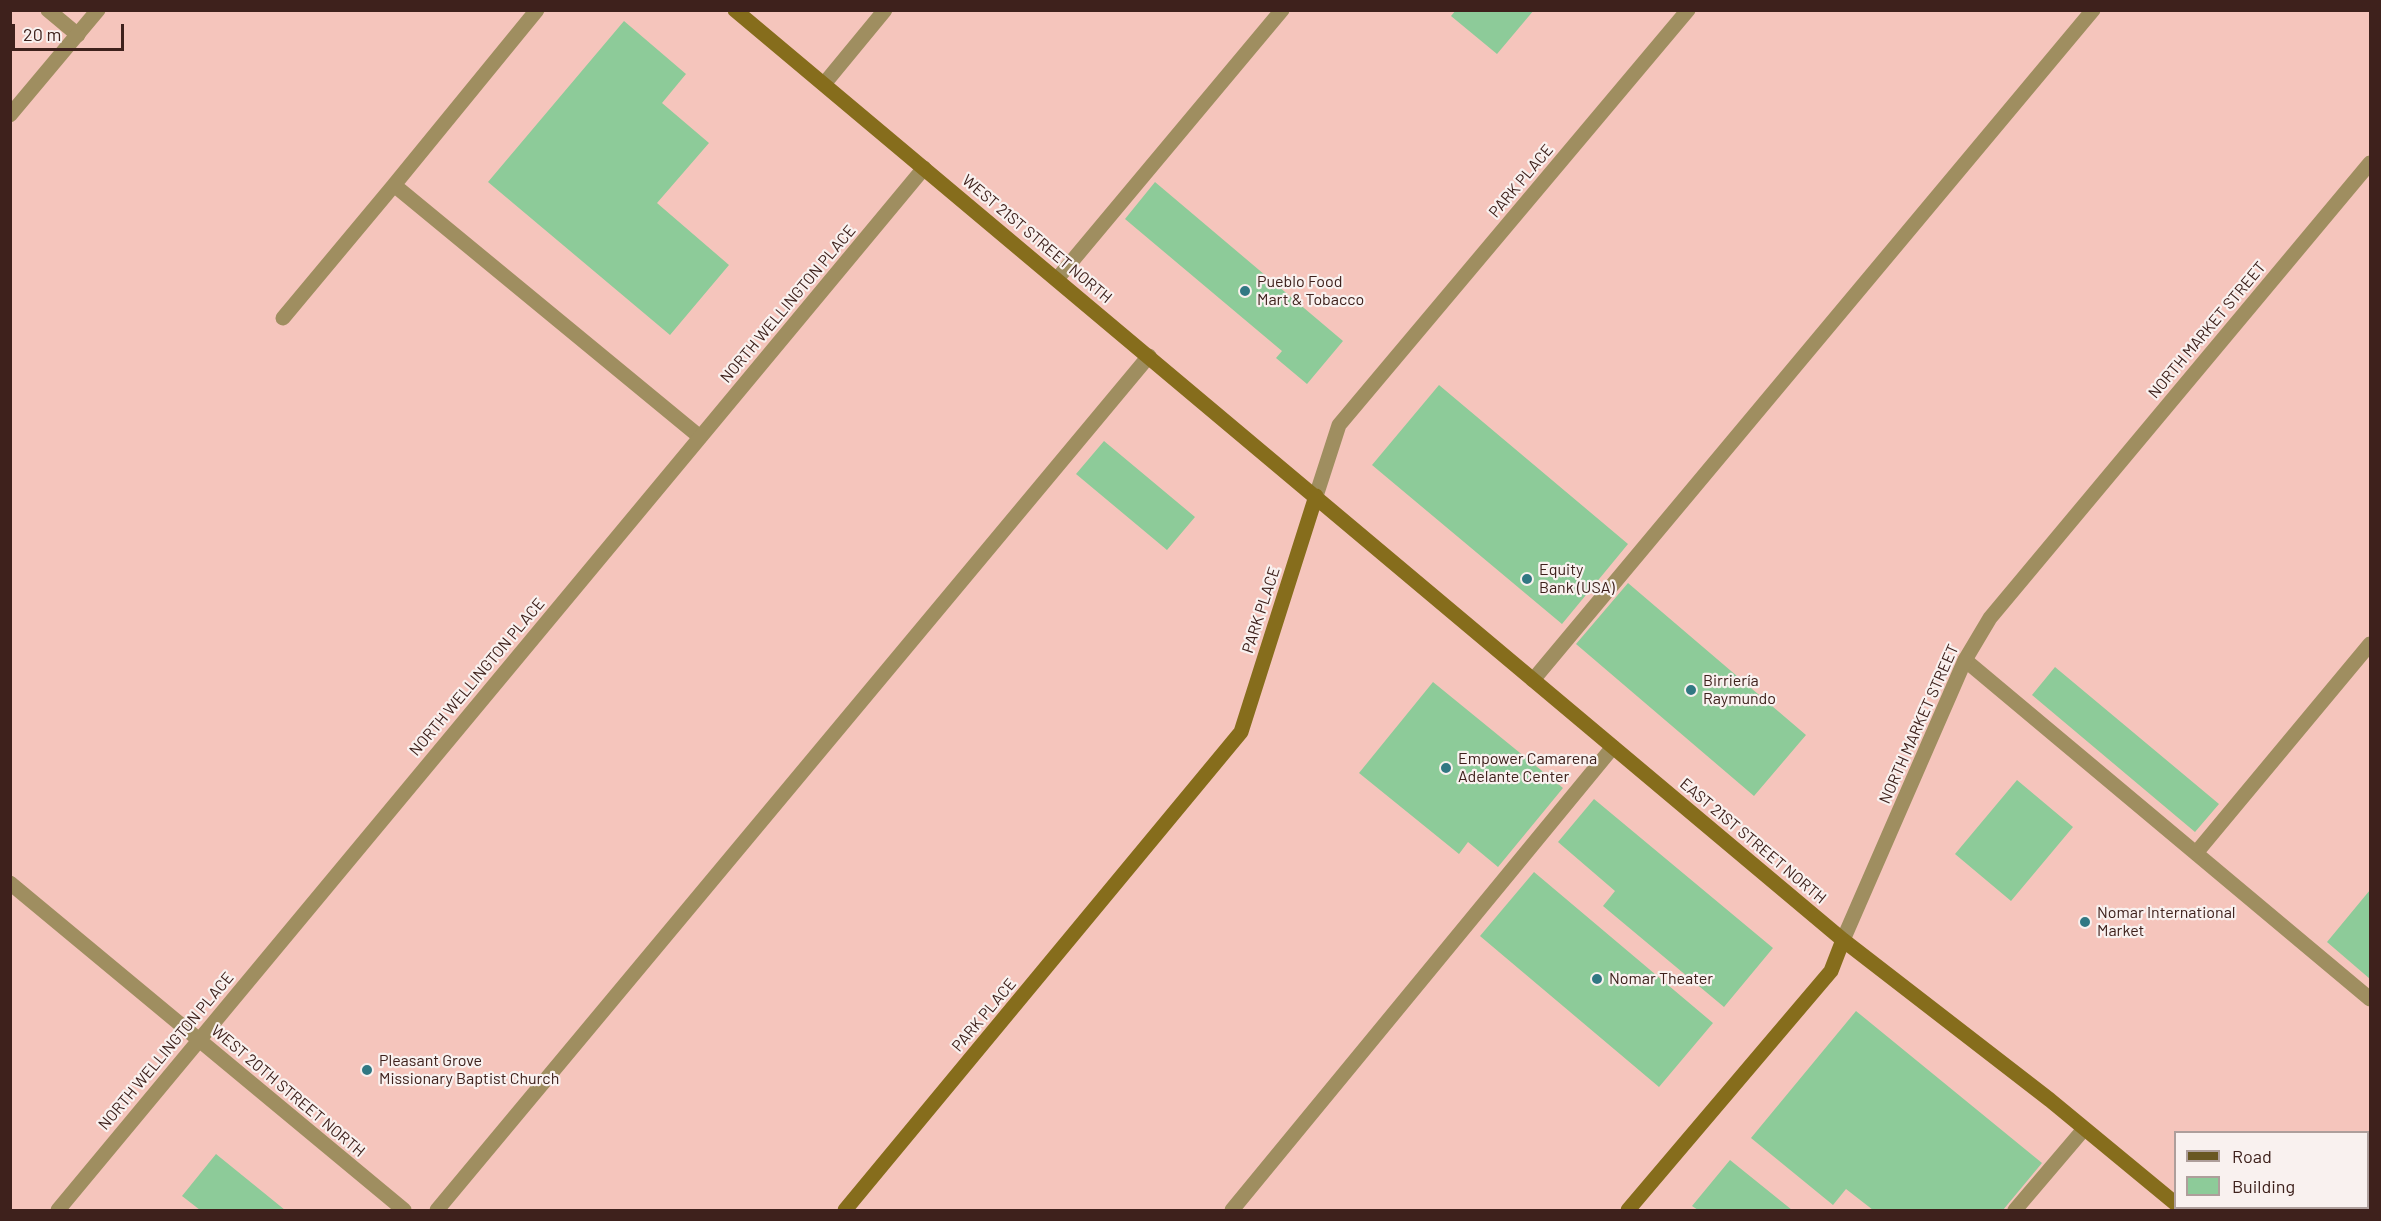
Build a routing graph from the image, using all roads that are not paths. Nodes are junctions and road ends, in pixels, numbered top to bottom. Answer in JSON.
{"nodes":[{"id":1,"x":48,"y":10,"type":"edge"},
{"id":2,"x":98,"y":10,"type":"edge"},
{"id":3,"x":537,"y":10,"type":"edge"},
{"id":4,"x":735,"y":10,"type":"edge"},
{"id":5,"x":885,"y":10,"type":"edge"},
{"id":6,"x":1282,"y":10,"type":"edge"},
{"id":7,"x":1688,"y":10,"type":"edge"},
{"id":8,"x":2093,"y":10,"type":"edge"},
{"id":9,"x":78,"y":35,"type":"junction"},
{"id":10,"x":824,"y":84,"type":"junction"},
{"id":11,"x":10,"y":115,"type":"edge"},
{"id":12,"x":2370,"y":163,"type":"edge"},
{"id":13,"x":924,"y":168,"type":"junction"},
{"id":14,"x":394,"y":185,"type":"junction"},
{"id":15,"x":1057,"y":279,"type":"junction"},
{"id":16,"x":283,"y":318,"type":"dead end"},
{"id":17,"x":1149,"y":356,"type":"junction"},
{"id":18,"x":700,"y":437,"type":"junction"},
{"id":19,"x":1316,"y":496,"type":"junction"},
{"id":20,"x":2370,"y":644,"type":"edge"},
{"id":21,"x":1965,"y":660,"type":"junction"},
{"id":22,"x":1533,"y":680,"type":"junction"},
{"id":23,"x":1613,"y":747,"type":"junction"},
{"id":24,"x":2196,"y":853,"type":"junction"},
{"id":25,"x":10,"y":883,"type":"edge"},
{"id":26,"x":1843,"y":940,"type":"junction"},
{"id":27,"x":2370,"y":999,"type":"edge"},
{"id":28,"x":199,"y":1039,"type":"junction"},
{"id":29,"x":2084,"y":1129,"type":"junction"},
{"id":30,"x":2174,"y":1203,"type":"edge"},
{"id":31,"x":58,"y":1210,"type":"edge"},
{"id":32,"x":404,"y":1210,"type":"edge"},
{"id":33,"x":437,"y":1210,"type":"edge"},
{"id":34,"x":846,"y":1210,"type":"edge"},
{"id":35,"x":1232,"y":1210,"type":"edge"},
{"id":36,"x":1628,"y":1210,"type":"edge"},
{"id":37,"x":2015,"y":1210,"type":"edge"}],
"edges":[{"from":1,"to":9,"type":"street"},
{"from":2,"to":9,"type":"street"},
{"from":3,"to":14,"type":"street"},
{"from":4,"to":10,"type":"main road","name":"WEST 21ST STREET NORTH"},
{"from":5,"to":10,"type":"street"},
{"from":6,"to":15,"type":"street"},
{"from":7,"to":19,"type":"street","name":"PARK PLACE"},
{"from":8,"to":22,"type":"street"},
{"from":9,"to":11,"type":"street"},
{"from":10,"to":13,"type":"main road","name":"WEST 21ST STREET NORTH"},
{"from":12,"to":21,"type":"street","name":"NORTH MARKET STREET"},
{"from":13,"to":15,"type":"main road","name":"WEST 21ST STREET NORTH"},
{"from":13,"to":18,"type":"street","name":"NORTH WELLINGTON PLACE"},
{"from":14,"to":16,"type":"street"},
{"from":14,"to":18,"type":"street"},
{"from":15,"to":17,"type":"main road","name":"WEST 21ST STREET NORTH"},
{"from":17,"to":19,"type":"main road","name":"WEST 21ST STREET NORTH"},
{"from":17,"to":33,"type":"street"},
{"from":18,"to":28,"type":"street","name":"NORTH WELLINGTON PLACE"},
{"from":19,"to":22,"type":"main road","name":"EAST 21ST STREET NORTH"},
{"from":19,"to":34,"type":"main road","name":"PARK PLACE"},
{"from":20,"to":24,"type":"street"},
{"from":21,"to":24,"type":"street"},
{"from":21,"to":26,"type":"street","name":"NORTH MARKET STREET"},
{"from":22,"to":23,"type":"main road","name":"EAST 21ST STREET NORTH"},
{"from":23,"to":26,"type":"main road","name":"EAST 21ST STREET NORTH"},
{"from":23,"to":35,"type":"street"},
{"from":24,"to":27,"type":"street"},
{"from":25,"to":28,"type":"street","name":"WEST 20TH STREET NORTH"},
{"from":26,"to":29,"type":"main road","name":"EAST 21ST STREET NORTH"},
{"from":26,"to":36,"type":"main road","name":"NORTH MARKET STREET"},
{"from":28,"to":31,"type":"street","name":"NORTH WELLINGTON PLACE"},
{"from":28,"to":32,"type":"street","name":"WEST 20TH STREET NORTH"},
{"from":29,"to":30,"type":"main road","name":"EAST 21ST STREET NORTH"},
{"from":29,"to":37,"type":"street"}]}
